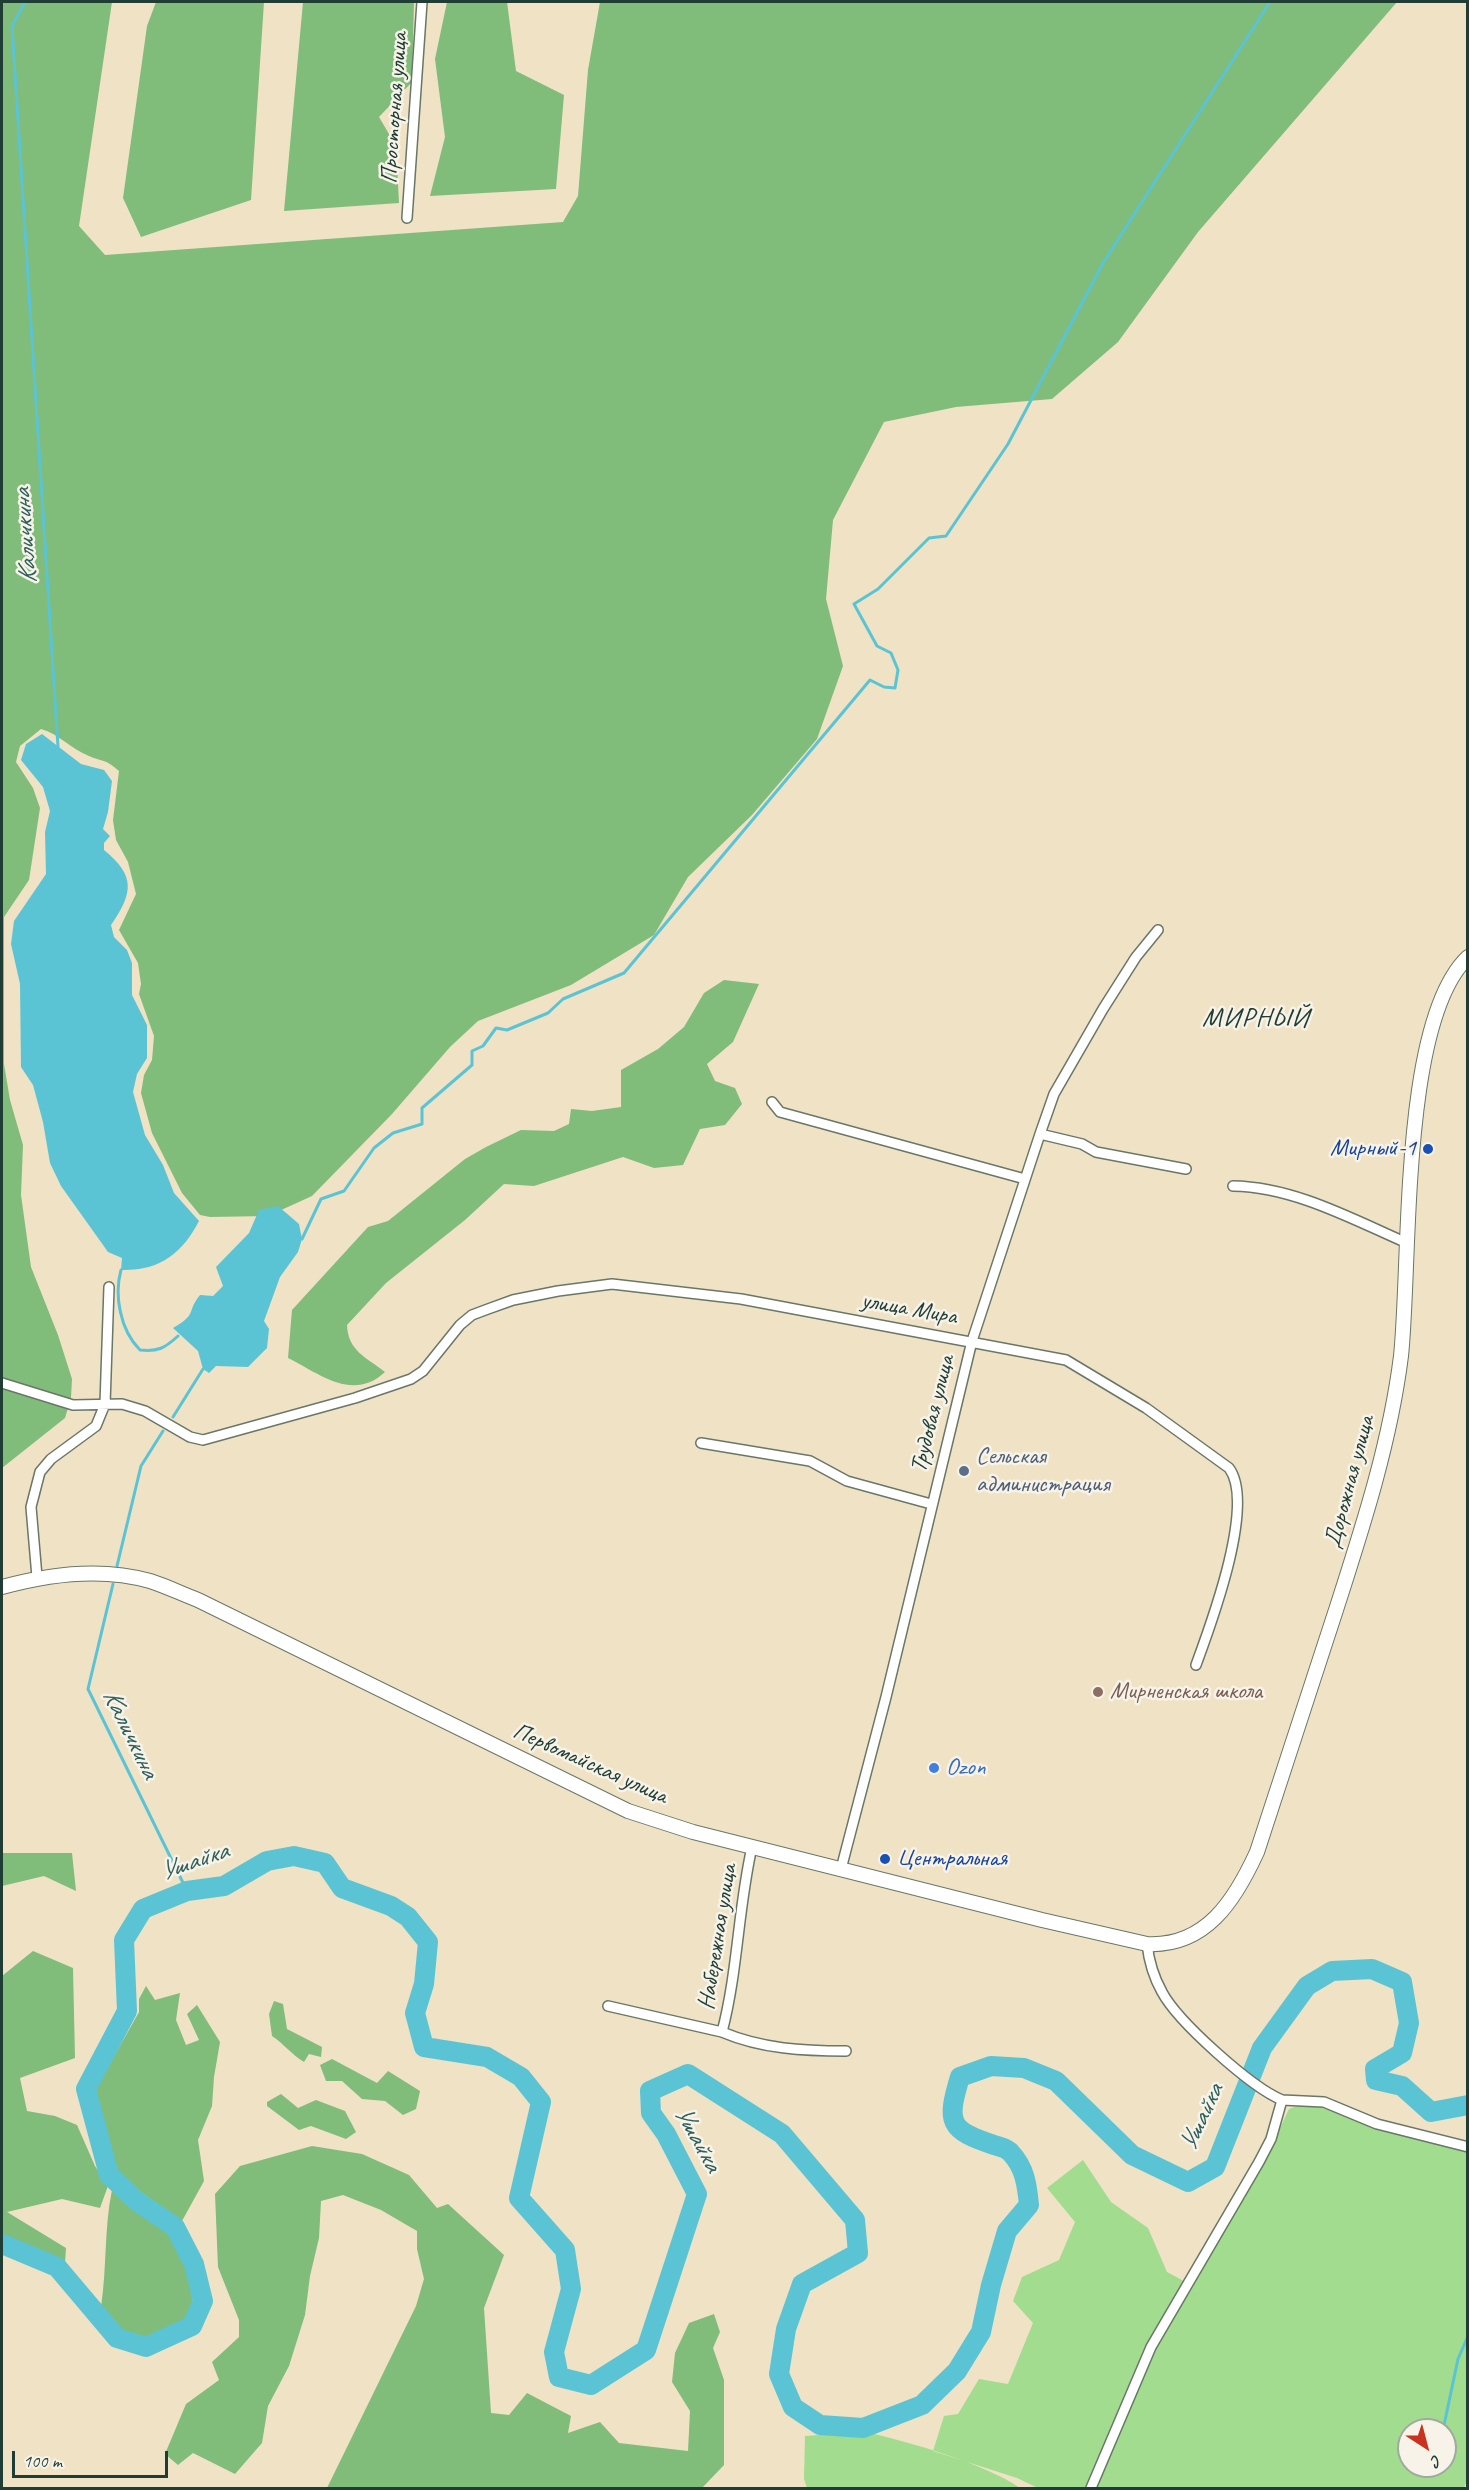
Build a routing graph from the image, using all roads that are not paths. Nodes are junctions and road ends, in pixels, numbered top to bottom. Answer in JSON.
{"nodes":[{"id":1,"x":422,"y":2,"type":"edge"},
{"id":2,"x":407,"y":218,"type":"dead end"},
{"id":3,"x":1158,"y":930,"type":"dead end"},
{"id":4,"x":1464,"y":960,"type":"edge"},
{"id":5,"x":772,"y":1102,"type":"dead end"},
{"id":6,"x":1040,"y":1134,"type":"junction"},
{"id":7,"x":1186,"y":1169,"type":"dead end"},
{"id":8,"x":1025,"y":1179,"type":"junction"},
{"id":9,"x":1233,"y":1186,"type":"dead end"},
{"id":10,"x":1407,"y":1243,"type":"junction"},
{"id":11,"x":109,"y":1287,"type":"dead end"},
{"id":12,"x":972,"y":1341,"type":"junction"},
{"id":13,"x":2,"y":1383,"type":"edge"},
{"id":14,"x":105,"y":1404,"type":"junction"},
{"id":15,"x":701,"y":1443,"type":"dead end"},
{"id":16,"x":930,"y":1504,"type":"junction"},
{"id":17,"x":37,"y":1577,"type":"junction"},
{"id":18,"x":2,"y":1587,"type":"edge"},
{"id":19,"x":1196,"y":1665,"type":"dead end"},
{"id":20,"x":752,"y":1846,"type":"junction"},
{"id":21,"x":841,"y":1869,"type":"junction"},
{"id":22,"x":1147,"y":1944,"type":"junction"},
{"id":23,"x":608,"y":2007,"type":"dead end"},
{"id":24,"x":722,"y":2032,"type":"junction"},
{"id":25,"x":846,"y":2051,"type":"dead end"},
{"id":26,"x":1282,"y":2100,"type":"junction"},
{"id":27,"x":1467,"y":2147,"type":"edge"},
{"id":28,"x":1091,"y":2488,"type":"edge"}],
"edges":[{"from":1,"to":2,"type":"street","name":"Просторная улица"},
{"from":3,"to":6,"type":"street","name":"Трудовая улица"},
{"from":4,"to":10,"type":"street","name":"Дорожная улица"},
{"from":5,"to":8,"type":"street"},
{"from":6,"to":7,"type":"street"},
{"from":6,"to":8,"type":"street","name":"Трудовая улица"},
{"from":8,"to":12,"type":"street","name":"Трудовая улица"},
{"from":9,"to":10,"type":"street"},
{"from":10,"to":22,"type":"street","name":"Дорожная улица"},
{"from":11,"to":14,"type":"street"},
{"from":12,"to":14,"type":"street","name":"улица Мира"},
{"from":12,"to":16,"type":"street","name":"Трудовая улица"},
{"from":12,"to":19,"type":"street","name":"улица Мира"},
{"from":13,"to":14,"type":"street","name":"улица Мира"},
{"from":14,"to":17,"type":"street"},
{"from":15,"to":16,"type":"street"},
{"from":16,"to":21,"type":"street","name":"Трудовая улица"},
{"from":17,"to":18,"type":"street","name":"Первомайская улица"},
{"from":17,"to":20,"type":"street","name":"Первомайская улица"},
{"from":20,"to":21,"type":"street","name":"Первомайская улица"},
{"from":20,"to":24,"type":"street","name":"Набережная улица"},
{"from":21,"to":22,"type":"street","name":"Первомайская улица"},
{"from":22,"to":26,"type":"street"},
{"from":23,"to":24,"type":"street","name":"Набережная улица"},
{"from":24,"to":25,"type":"street","name":"Набережная улица"},
{"from":26,"to":27,"type":"street"},
{"from":26,"to":28,"type":"street"}]}
